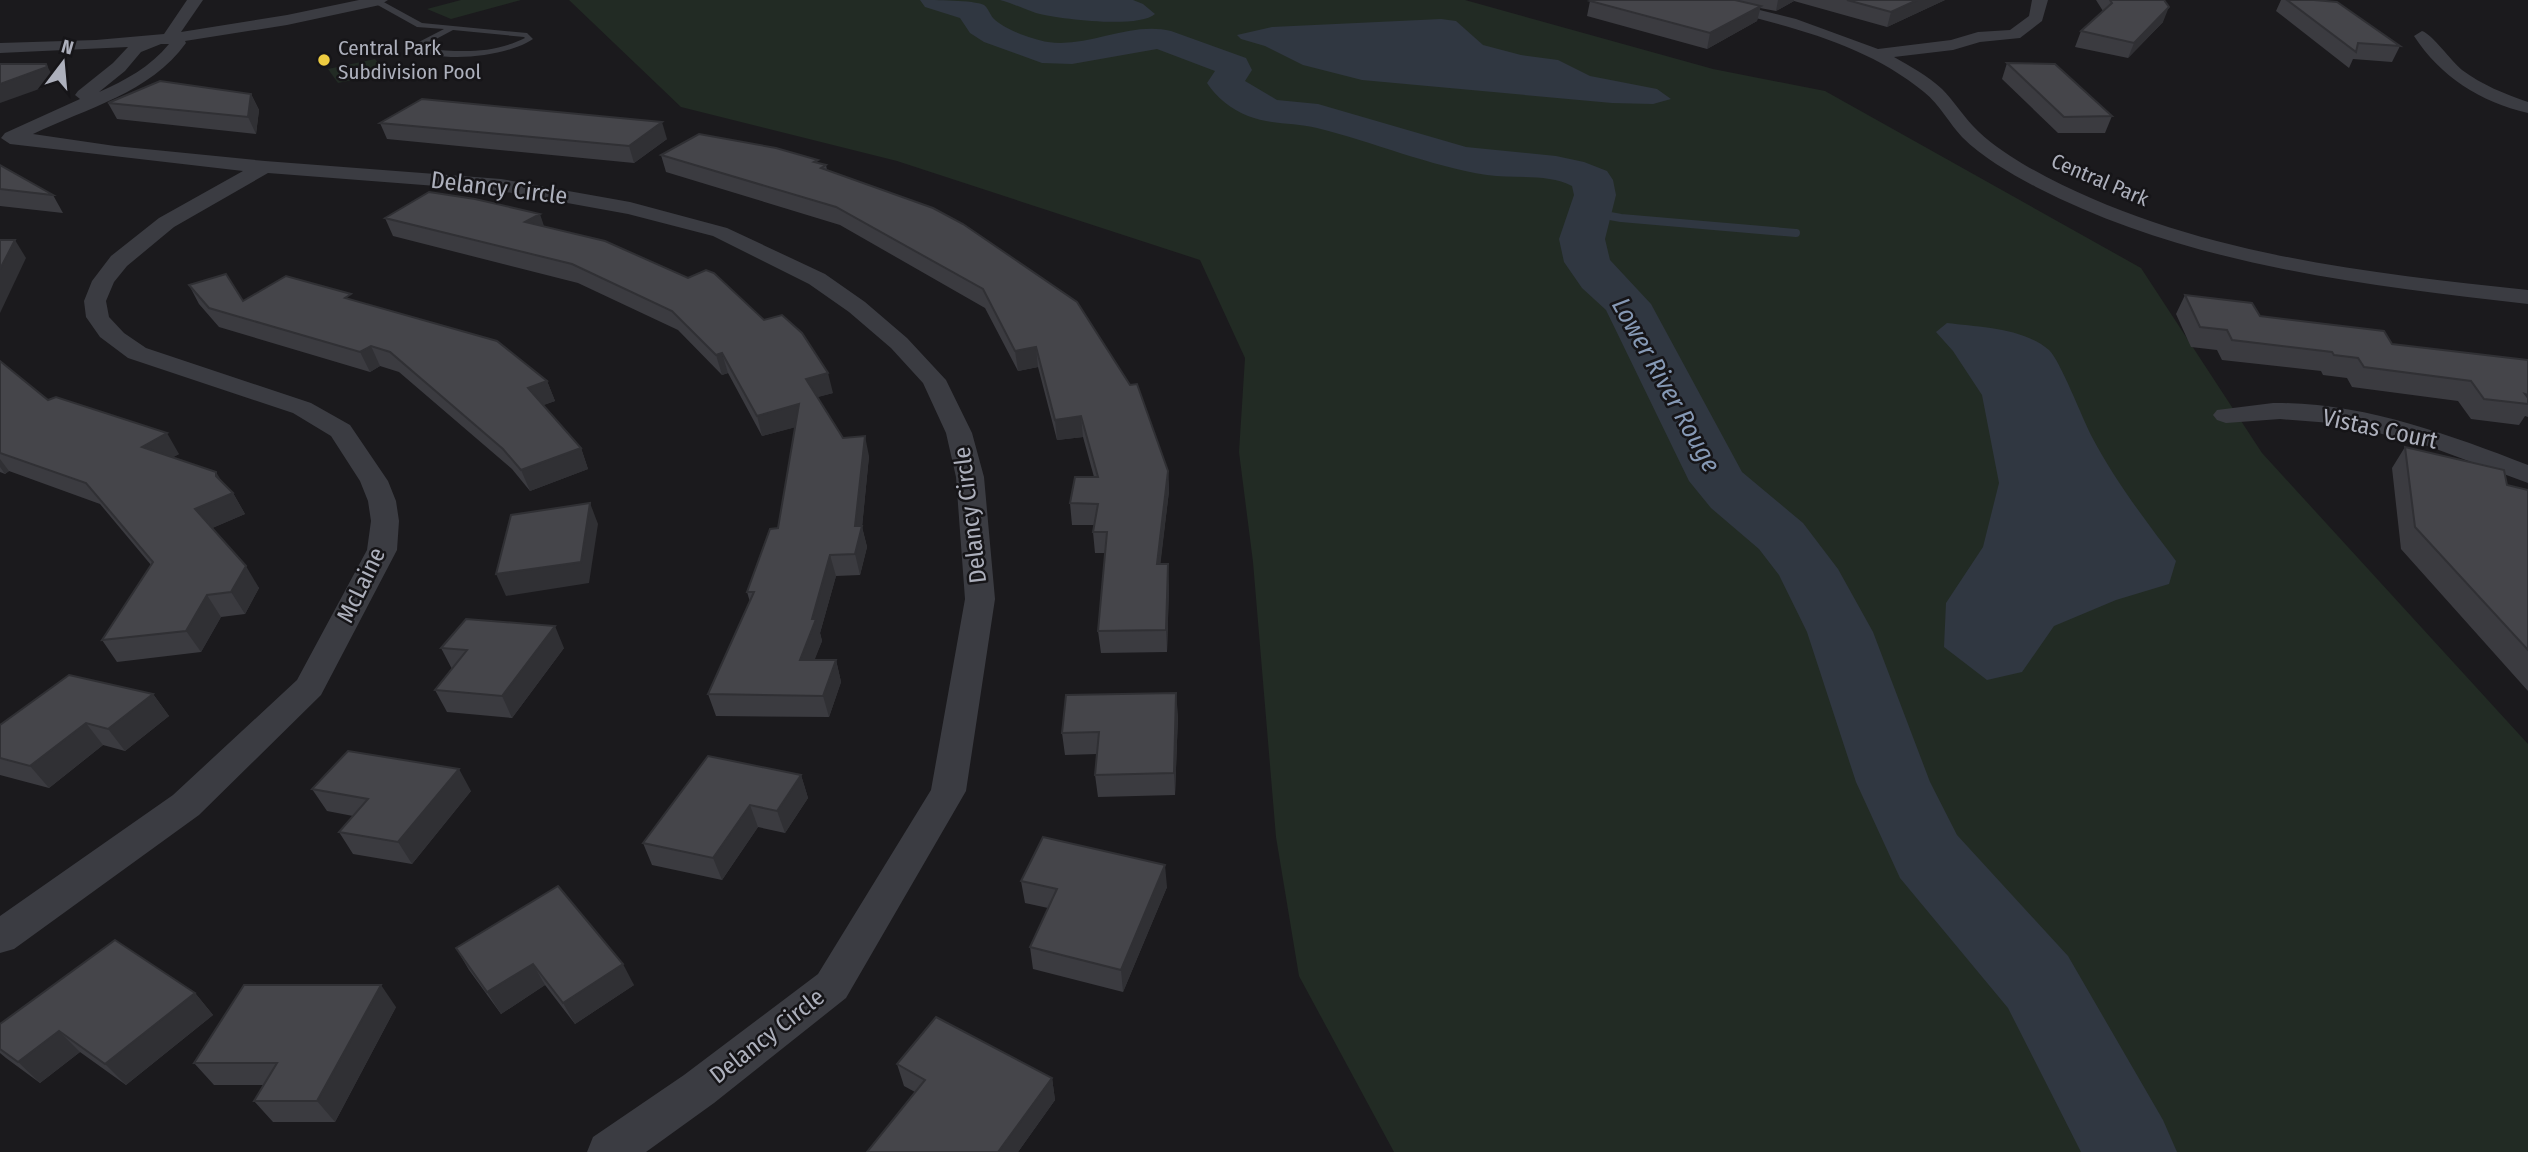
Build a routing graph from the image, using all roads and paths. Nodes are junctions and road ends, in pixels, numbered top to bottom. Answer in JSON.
{"nodes":[{"id":1,"x":195,"y":0,"type":"edge"},
{"id":2,"x":379,"y":0,"type":"edge"},
{"id":3,"x":1700,"y":0,"type":"edge"},
{"id":4,"x":2040,"y":0,"type":"edge"},
{"id":5,"x":452,"y":28,"type":"junction"},
{"id":6,"x":0,"y":33,"type":"edge"},
{"id":7,"x":2014,"y":35,"type":"junction"},
{"id":8,"x":170,"y":36,"type":"junction"},
{"id":9,"x":2422,"y":36,"type":"dead end"},
{"id":10,"x":0,"y":48,"type":"edge"},
{"id":11,"x":1875,"y":54,"type":"junction"},
{"id":12,"x":1903,"y":69,"type":"junction"},
{"id":13,"x":86,"y":103,"type":"junction"},
{"id":14,"x":2528,"y":108,"type":"edge"},
{"id":15,"x":6,"y":139,"type":"edge"},
{"id":16,"x":265,"y":167,"type":"junction"},
{"id":17,"x":2528,"y":297,"type":"edge"},
{"id":18,"x":2226,"y":415,"type":"dead end"},
{"id":19,"x":2528,"y":475,"type":"edge"},
{"id":20,"x":0,"y":937,"type":"edge"},
{"id":21,"x":609,"y":1152,"type":"edge"}],
"edges":[{"from":1,"to":8,"type":"street"},
{"from":2,"to":5,"type":"lane"},
{"from":2,"to":8,"type":"street"},
{"from":3,"to":11,"type":"street","name":"Central Park"},
{"from":4,"to":7,"type":"street"},
{"from":5,"to":5,"type":"lane"},
{"from":6,"to":8,"type":"street"},
{"from":7,"to":11,"type":"street"},
{"from":7,"to":12,"type":"street"},
{"from":8,"to":10,"type":"street"},
{"from":8,"to":13,"type":"street"},
{"from":8,"to":13,"type":"street"},
{"from":9,"to":14,"type":"street"},
{"from":11,"to":12,"type":"street","name":"Central Park"},
{"from":12,"to":17,"type":"street","name":"Central Park"},
{"from":13,"to":15,"type":"street"},
{"from":15,"to":16,"type":"street","name":"Delancy Circle"},
{"from":16,"to":20,"type":"street","name":"McLaine"},
{"from":16,"to":21,"type":"street","name":"Delancy Circle"},
{"from":18,"to":19,"type":"street","name":"Vistas Court"}]}
